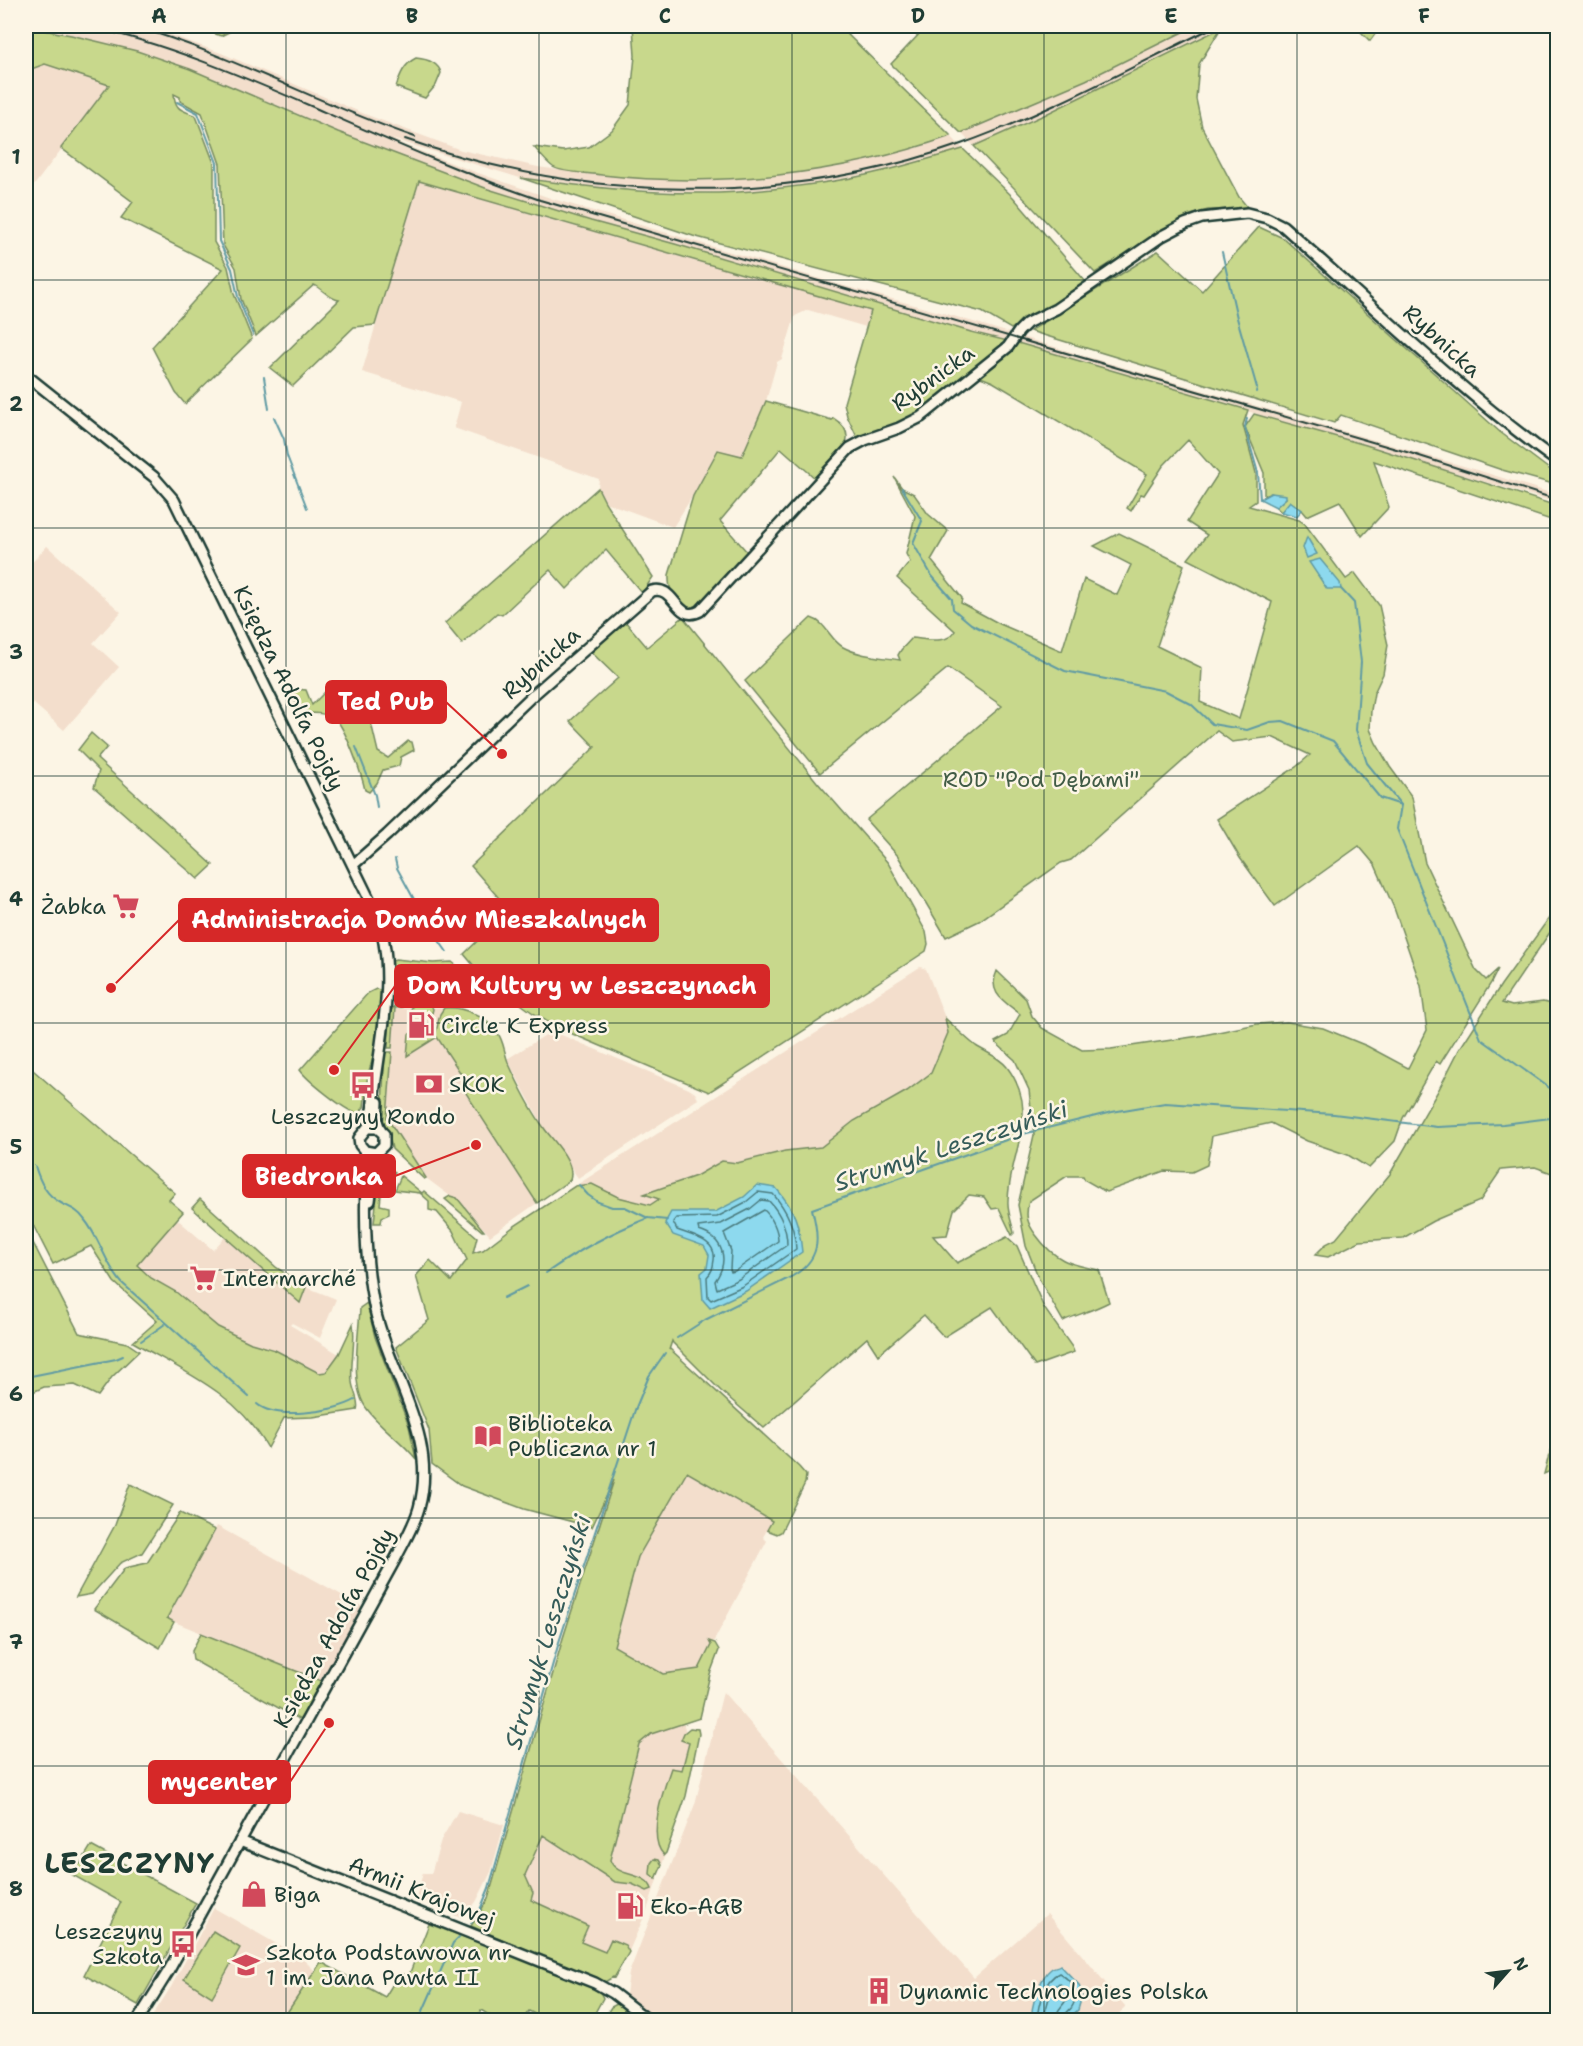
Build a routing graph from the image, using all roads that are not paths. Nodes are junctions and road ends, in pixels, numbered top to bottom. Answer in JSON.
{"nodes":[{"id":1,"x":26,"y":375,"type":"edge"},
{"id":2,"x":1557,"y":462,"type":"edge"},
{"id":3,"x":353,"y":864,"type":"junction"},
{"id":4,"x":376,"y":1085,"type":"junction"},
{"id":5,"x":367,"y":1128,"type":"junction"},
{"id":6,"x":380,"y":1130,"type":"junction"},
{"id":7,"x":365,"y":1151,"type":"junction"},
{"id":8,"x":376,"y":1153,"type":"junction"},
{"id":9,"x":367,"y":1224,"type":"junction"},
{"id":10,"x":240,"y":1841,"type":"junction"},
{"id":11,"x":138,"y":2020,"type":"edge"},
{"id":12,"x":648,"y":2020,"type":"edge"}],
"edges":[{"from":1,"to":3,"type":"street","name":"Księdza Adolfa Pojdy"},
{"from":2,"to":3,"type":"street","name":"Rybnicka"},
{"from":3,"to":4,"type":"street","name":"Księdza Adolfa Pojdy"},
{"from":4,"to":5,"type":"street","name":"Księdza Adolfa Pojdy"},
{"from":4,"to":6,"type":"street","name":"Księdza Adolfa Pojdy"},
{"from":5,"to":6,"type":"street"},
{"from":5,"to":7,"type":"street"},
{"from":6,"to":8,"type":"street"},
{"from":7,"to":8,"type":"street"},
{"from":7,"to":9,"type":"street","name":"Księdza Adolfa Pojdy"},
{"from":8,"to":9,"type":"street","name":"Księdza Adolfa Pojdy"},
{"from":9,"to":10,"type":"street","name":"Księdza Adolfa Pojdy"},
{"from":10,"to":11,"type":"street","name":"Księdza Adolfa Pojdy"},
{"from":10,"to":12,"type":"street","name":"Armii Krajowej"}]}
